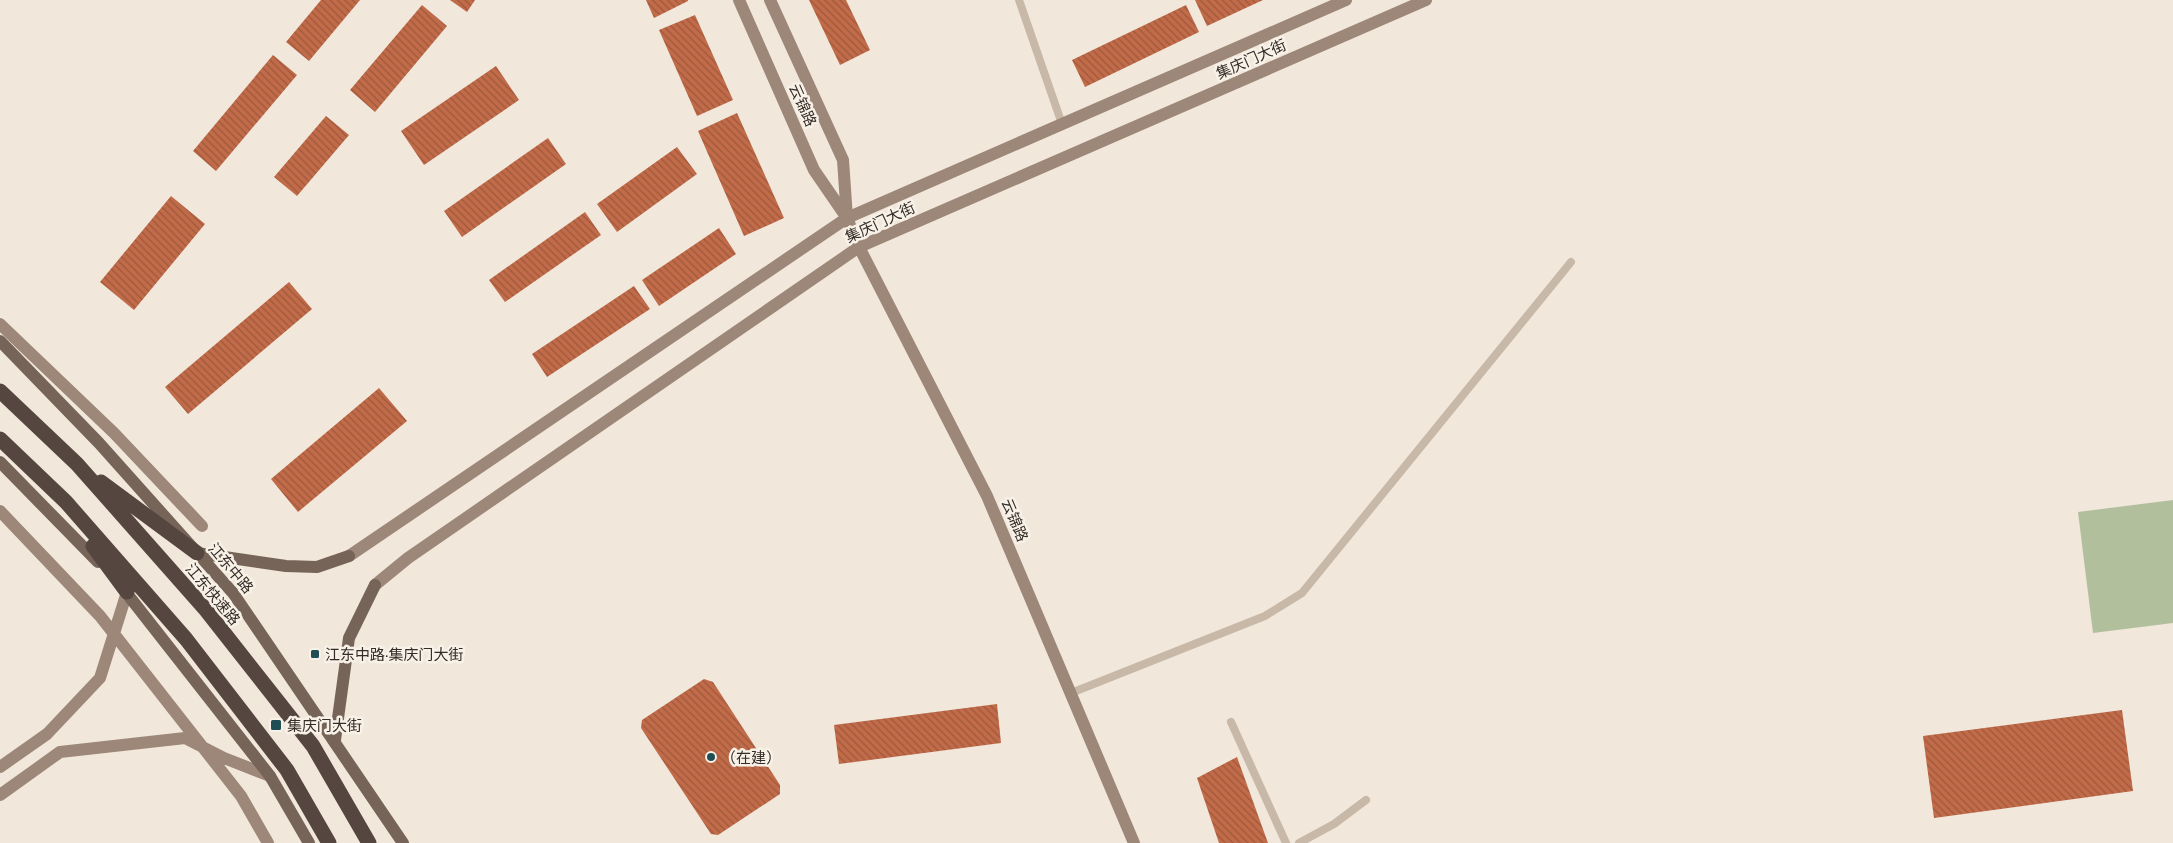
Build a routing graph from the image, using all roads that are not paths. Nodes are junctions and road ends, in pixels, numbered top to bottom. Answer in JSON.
{"nodes":[{"id":1,"x":739,"y":0,"type":"edge"},
{"id":2,"x":770,"y":0,"type":"edge"},
{"id":3,"x":1019,"y":0,"type":"edge"},
{"id":4,"x":1346,"y":0,"type":"edge"},
{"id":5,"x":1426,"y":0,"type":"edge"},
{"id":6,"x":1062,"y":124,"type":"junction"},
{"id":7,"x":847,"y":218,"type":"junction"},
{"id":8,"x":859,"y":247,"type":"junction"},
{"id":9,"x":1571,"y":262,"type":"dead end"},
{"id":10,"x":0,"y":324,"type":"edge"},
{"id":11,"x":0,"y":341,"type":"edge"},
{"id":12,"x":0,"y":391,"type":"edge"},
{"id":13,"x":0,"y":438,"type":"edge"},
{"id":14,"x":0,"y":462,"type":"edge"},
{"id":15,"x":77,"y":464,"type":"junction"},
{"id":16,"x":49,"y":486,"type":"junction"},
{"id":17,"x":0,"y":511,"type":"edge"},
{"id":18,"x":202,"y":526,"type":"dead end"},
{"id":19,"x":197,"y":553,"type":"junction"},
{"id":20,"x":127,"y":592,"type":"junction"},
{"id":21,"x":114,"y":633,"type":"junction"},
{"id":22,"x":1071,"y":693,"type":"junction"},
{"id":23,"x":1231,"y":722,"type":"dead end"},
{"id":24,"x":335,"y":740,"type":"junction"},
{"id":25,"x":203,"y":748,"type":"junction"},
{"id":26,"x":0,"y":767,"type":"edge"},
{"id":27,"x":270,"y":776,"type":"junction"},
{"id":28,"x":0,"y":795,"type":"edge"},
{"id":29,"x":1366,"y":800,"type":"dead end"},
{"id":30,"x":268,"y":843,"type":"edge"},
{"id":31,"x":309,"y":843,"type":"edge"},
{"id":32,"x":329,"y":843,"type":"edge"},
{"id":33,"x":369,"y":843,"type":"edge"},
{"id":34,"x":403,"y":843,"type":"edge"},
{"id":35,"x":1134,"y":843,"type":"edge"},
{"id":36,"x":1286,"y":843,"type":"edge"},
{"id":37,"x":1299,"y":843,"type":"edge"}],
"edges":[{"from":1,"to":7,"type":"main road","name":"云锦路"},
{"from":2,"to":7,"type":"main road","name":"云锦路"},
{"from":3,"to":6,"type":"lane"},
{"from":4,"to":6,"type":"main road","name":"集庆门大街"},
{"from":5,"to":8,"type":"main road","name":"集庆门大街"},
{"from":6,"to":7,"type":"main road","name":"集庆门大街"},
{"from":7,"to":8,"type":"main road","name":"云锦路"},
{"from":7,"to":19,"type":"main road","name":"集庆门大街"},
{"from":8,"to":22,"type":"main road","name":"云锦路"},
{"from":8,"to":24,"type":"main road","name":"集庆门大街"},
{"from":9,"to":22,"type":"lane"},
{"from":10,"to":18,"type":"main road","name":"江东中路"},
{"from":11,"to":19,"type":"main road","name":"江东中路"},
{"from":12,"to":15,"type":"highway","name":"江东快速路"},
{"from":13,"to":16,"type":"highway"},
{"from":14,"to":20,"type":"main road"},
{"from":15,"to":19,"type":"highway"},
{"from":15,"to":33,"type":"highway","name":"江东快速路"},
{"from":16,"to":20,"type":"highway"},
{"from":16,"to":32,"type":"highway"},
{"from":17,"to":21,"type":"main road"},
{"from":19,"to":24,"type":"main road","name":"江东中路"},
{"from":20,"to":21,"type":"main road"},
{"from":20,"to":27,"type":"main road"},
{"from":21,"to":25,"type":"main road"},
{"from":21,"to":26,"type":"main road"},
{"from":22,"to":35,"type":"main road","name":"云锦路"},
{"from":23,"to":36,"type":"lane"},
{"from":24,"to":34,"type":"main road","name":"江东中路"},
{"from":25,"to":27,"type":"main road"},
{"from":25,"to":28,"type":"main road"},
{"from":25,"to":30,"type":"main road"},
{"from":27,"to":31,"type":"main road"},
{"from":29,"to":37,"type":"lane"}]}
